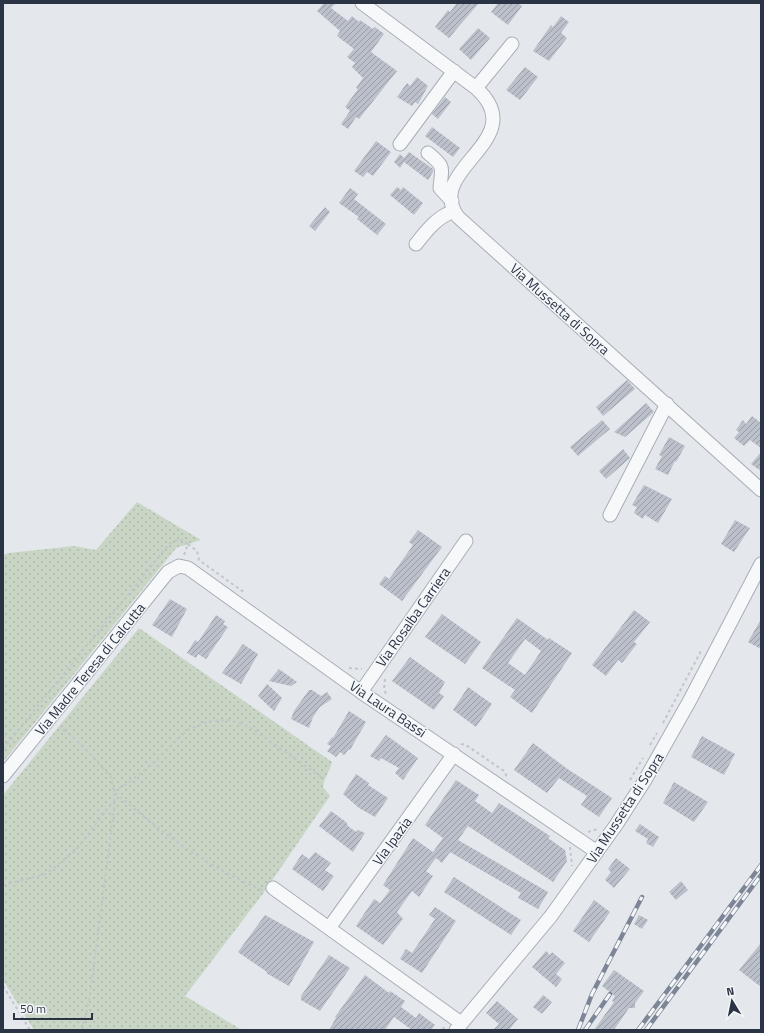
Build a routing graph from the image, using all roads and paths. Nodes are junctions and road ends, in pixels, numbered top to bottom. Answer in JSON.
{"nodes":[{"id":1,"x":362,"y":3,"type":"edge"},
{"id":2,"x":512,"y":44,"type":"dead end"},
{"id":3,"x":454,"y":72,"type":"junction"},
{"id":4,"x":476,"y":88,"type":"junction"},
{"id":5,"x":400,"y":144,"type":"dead end"},
{"id":6,"x":428,"y":153,"type":"dead end"},
{"id":7,"x":453,"y":206,"type":"junction"},
{"id":8,"x":416,"y":244,"type":"dead end"},
{"id":9,"x":667,"y":404,"type":"junction"},
{"id":10,"x":761,"y":490,"type":"edge"},
{"id":11,"x":610,"y":515,"type":"dead end"},
{"id":12,"x":466,"y":541,"type":"dead end"},
{"id":13,"x":188,"y":544,"type":"junction"},
{"id":14,"x":761,"y":564,"type":"edge"},
{"id":15,"x":179,"y":566,"type":"junction"},
{"id":16,"x":249,"y":596,"type":"dead end"},
{"id":17,"x":703,"y":648,"type":"dead end"},
{"id":18,"x":348,"y":668,"type":"dead end"},
{"id":19,"x":375,"y":671,"type":"junction"},
{"id":20,"x":361,"y":692,"type":"junction"},
{"id":21,"x":387,"y":696,"type":"dead end"},
{"id":22,"x":661,"y":725,"type":"dead end"},
{"id":23,"x":60,"y":727,"type":"dead end"},
{"id":24,"x":658,"y":731,"type":"dead end"},
{"id":25,"x":649,"y":748,"type":"dead end"},
{"id":26,"x":3,"y":749,"type":"edge"},
{"id":27,"x":456,"y":749,"type":"junction"},
{"id":28,"x":645,"y":754,"type":"dead end"},
{"id":29,"x":3,"y":776,"type":"edge"},
{"id":30,"x":324,"y":779,"type":"dead end"},
{"id":31,"x":508,"y":779,"type":"dead end"},
{"id":32,"x":628,"y":784,"type":"dead end"},
{"id":33,"x":113,"y":791,"type":"junction"},
{"id":34,"x":115,"y":799,"type":"junction"},
{"id":35,"x":602,"y":824,"type":"dead end"},
{"id":36,"x":576,"y":838,"type":"junction"},
{"id":37,"x":597,"y":852,"type":"junction"},
{"id":38,"x":569,"y":871,"type":"dead end"},
{"id":39,"x":3,"y":885,"type":"edge"},
{"id":40,"x":269,"y":890,"type":"joint"},
{"id":41,"x":329,"y":928,"type":"junction"},
{"id":42,"x":3,"y":986,"type":"edge"},
{"id":43,"x":448,"y":1013,"type":"junction"},
{"id":44,"x":458,"y":1026,"type":"edge"},
{"id":45,"x":30,"y":1030,"type":"edge"},
{"id":46,"x":82,"y":1030,"type":"edge"},
{"id":47,"x":443,"y":1030,"type":"edge"}],
"edges":[{"from":1,"to":3,"type":"street"},
{"from":2,"to":4,"type":"street"},
{"from":3,"to":4,"type":"street"},
{"from":3,"to":5,"type":"street"},
{"from":4,"to":7,"type":"street"},
{"from":6,"to":7,"type":"street","name":"Via Mussetta di Sopra"},
{"from":7,"to":8,"type":"street"},
{"from":7,"to":9,"type":"street","name":"Via Mussetta di Sopra"},
{"from":9,"to":10,"type":"street","name":"Via Mussetta di Sopra"},
{"from":9,"to":11,"type":"street"},
{"from":12,"to":19,"type":"street","name":"Via Rosalba Carriera"},
{"from":13,"to":15,"type":"path"},
{"from":13,"to":16,"type":"path"},
{"from":13,"to":26,"type":"path"},
{"from":14,"to":37,"type":"street","name":"Via Mussetta di Sopra"},
{"from":15,"to":20,"type":"street","name":"Via Laura Bassi"},
{"from":15,"to":29,"type":"street","name":"Via Madre Teresa di Calcutta"},
{"from":17,"to":22,"type":"path"},
{"from":18,"to":19,"type":"path"},
{"from":19,"to":20,"type":"street","name":"Via Rosalba Carriera"},
{"from":19,"to":21,"type":"path"},
{"from":20,"to":27,"type":"street","name":"Via Laura Bassi"},
{"from":23,"to":33,"type":"path"},
{"from":24,"to":25,"type":"path"},
{"from":27,"to":31,"type":"path"},
{"from":27,"to":36,"type":"street","name":"Via Laura Bassi"},
{"from":27,"to":41,"type":"street","name":"Via Ipazia"},
{"from":28,"to":32,"type":"path"},
{"from":30,"to":33,"type":"path"},
{"from":33,"to":34,"type":"path"},
{"from":33,"to":40,"type":"path"},
{"from":34,"to":39,"type":"path"},
{"from":34,"to":46,"type":"path"},
{"from":35,"to":36,"type":"path"},
{"from":36,"to":37,"type":"street","name":"Via Laura Bassi"},
{"from":36,"to":38,"type":"path"},
{"from":37,"to":44,"type":"street","name":"Via Mussetta di Sopra"},
{"from":40,"to":41,"type":"street"},
{"from":41,"to":43,"type":"street"},
{"from":42,"to":45,"type":"path"},
{"from":43,"to":44,"type":"street"},
{"from":43,"to":47,"type":"path"}]}
